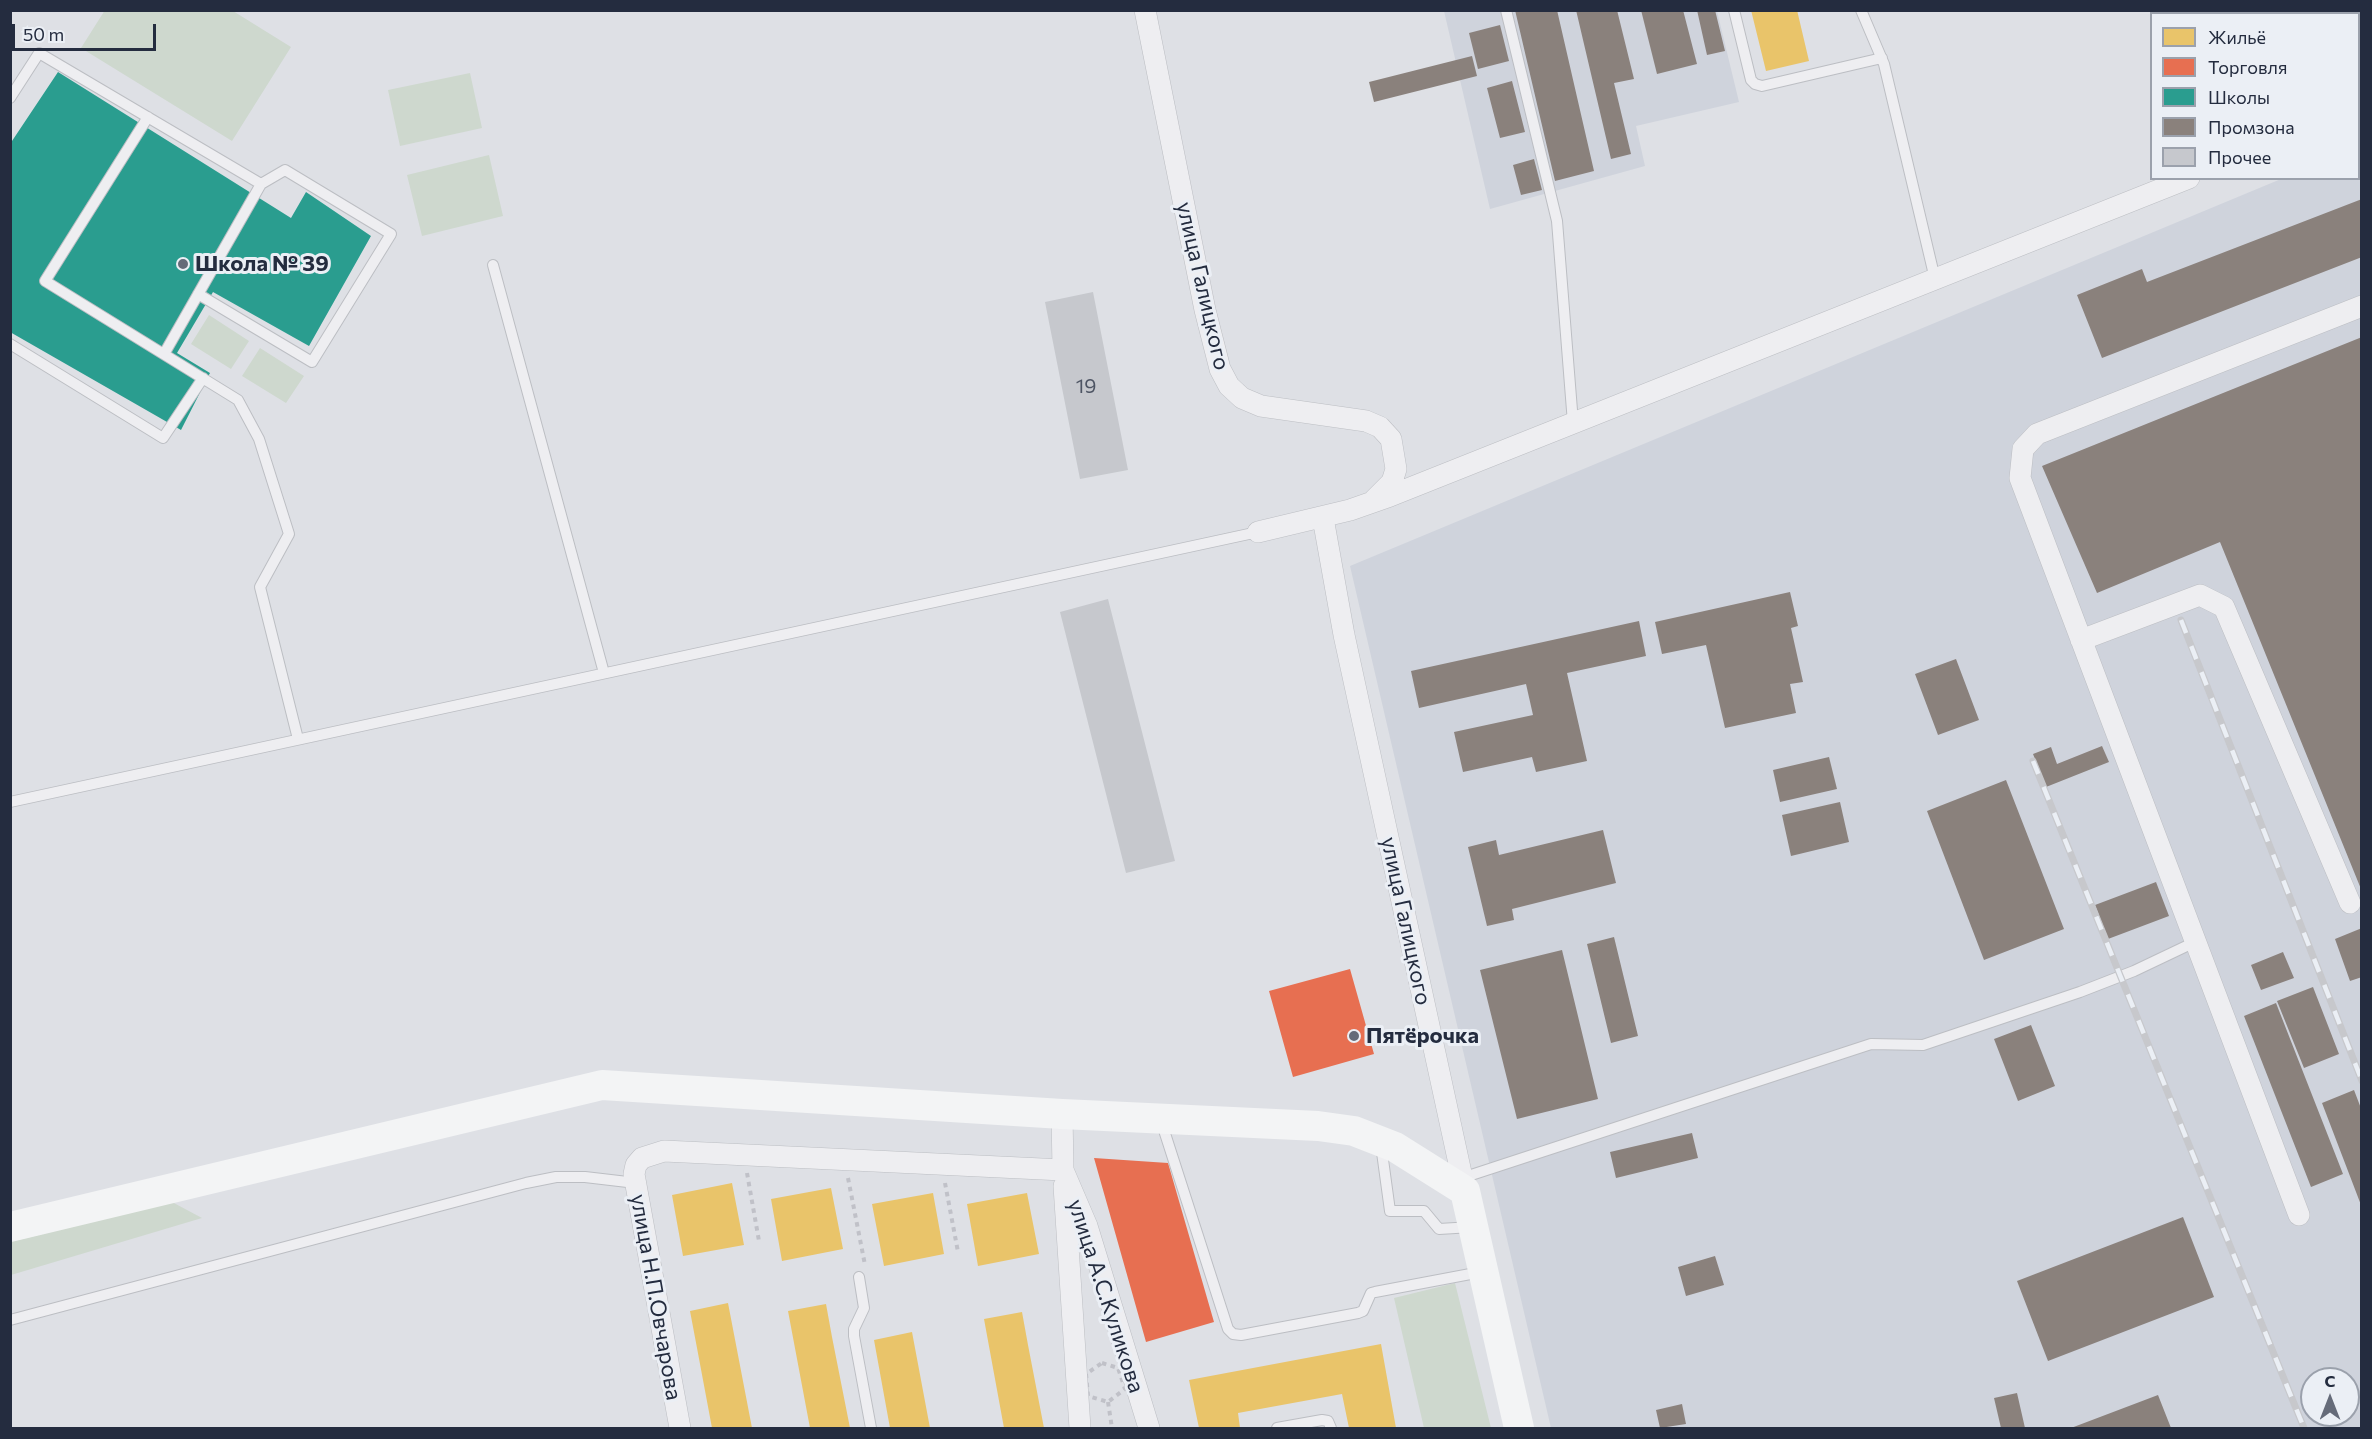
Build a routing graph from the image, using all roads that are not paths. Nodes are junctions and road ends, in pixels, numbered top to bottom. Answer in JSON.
{"nodes":[{"id":1,"x":1145,"y":10,"type":"edge"},
{"id":2,"x":1506,"y":10,"type":"edge"},
{"id":3,"x":1734,"y":10,"type":"edge"},
{"id":4,"x":1861,"y":10,"type":"edge"},
{"id":5,"x":1882,"y":58,"type":"junction"},
{"id":6,"x":10,"y":99,"type":"edge"},
{"id":7,"x":148,"y":117,"type":"junction"},
{"id":8,"x":2184,"y":180,"type":"edge"},
{"id":9,"x":261,"y":184,"type":"junction"},
{"id":10,"x":493,"y":265,"type":"dead end"},
{"id":11,"x":1935,"y":279,"type":"junction"},
{"id":12,"x":198,"y":294,"type":"junction"},
{"id":13,"x":2361,"y":306,"type":"edge"},
{"id":14,"x":10,"y":344,"type":"edge"},
{"id":15,"x":164,"y":354,"type":"junction"},
{"id":16,"x":203,"y":378,"type":"junction"},
{"id":17,"x":1573,"y":423,"type":"junction"},
{"id":18,"x":1371,"y":503,"type":"junction"},
{"id":19,"x":1323,"y":518,"type":"junction"},
{"id":20,"x":1258,"y":532,"type":"joint"},
{"id":21,"x":2081,"y":640,"type":"junction"},
{"id":22,"x":604,"y":673,"type":"junction"},
{"id":23,"x":298,"y":739,"type":"junction"},
{"id":24,"x":10,"y":802,"type":"edge"},
{"id":25,"x":2350,"y":903,"type":"dead end"},
{"id":26,"x":2195,"y":942,"type":"junction"},
{"id":27,"x":1062,"y":1114,"type":"junction"},
{"id":28,"x":1160,"y":1118,"type":"junction"},
{"id":29,"x":1381,"y":1142,"type":"junction"},
{"id":30,"x":1063,"y":1170,"type":"junction"},
{"id":31,"x":636,"y":1174,"type":"junction"},
{"id":32,"x":1463,"y":1184,"type":"junction"},
{"id":33,"x":2299,"y":1215,"type":"dead end"},
{"id":34,"x":10,"y":1227,"type":"edge"},
{"id":35,"x":1473,"y":1227,"type":"junction"},
{"id":36,"x":1482,"y":1271,"type":"junction"},
{"id":37,"x":860,"y":1278,"type":"road end"},
{"id":38,"x":10,"y":1320,"type":"edge"},
{"id":39,"x":680,"y":1428,"type":"edge"},
{"id":40,"x":871,"y":1428,"type":"edge"},
{"id":41,"x":1080,"y":1428,"type":"edge"},
{"id":42,"x":1149,"y":1428,"type":"edge"},
{"id":43,"x":1277,"y":1428,"type":"edge"},
{"id":44,"x":1331,"y":1428,"type":"edge"},
{"id":45,"x":1519,"y":1428,"type":"edge"}],
"edges":[{"from":1,"to":18,"type":"street","name":"улица Галицкого"},
{"from":2,"to":17,"type":"lane"},
{"from":3,"to":5,"type":"lane"},
{"from":4,"to":5,"type":"lane"},
{"from":5,"to":11,"type":"lane"},
{"from":6,"to":7,"type":"lane"},
{"from":7,"to":9,"type":"lane"},
{"from":7,"to":15,"type":"lane"},
{"from":8,"to":11,"type":"street"},
{"from":9,"to":12,"type":"lane"},
{"from":9,"to":12,"type":"lane"},
{"from":10,"to":22,"type":"lane"},
{"from":11,"to":17,"type":"street"},
{"from":12,"to":15,"type":"lane"},
{"from":13,"to":21,"type":"street"},
{"from":14,"to":16,"type":"lane"},
{"from":15,"to":16,"type":"lane"},
{"from":16,"to":23,"type":"lane"},
{"from":17,"to":18,"type":"street"},
{"from":18,"to":19,"type":"street"},
{"from":19,"to":20,"type":"street"},
{"from":19,"to":32,"type":"street","name":"улица Галицкого"},
{"from":20,"to":22,"type":"lane"},
{"from":21,"to":25,"type":"street"},
{"from":21,"to":26,"type":"street"},
{"from":22,"to":23,"type":"lane"},
{"from":23,"to":24,"type":"lane"},
{"from":26,"to":32,"type":"lane"},
{"from":26,"to":33,"type":"street"},
{"from":27,"to":28,"type":"street"},
{"from":27,"to":30,"type":"street"},
{"from":27,"to":34,"type":"street"},
{"from":28,"to":29,"type":"street"},
{"from":28,"to":36,"type":"lane"},
{"from":29,"to":32,"type":"street"},
{"from":29,"to":35,"type":"lane"},
{"from":30,"to":31,"type":"street"},
{"from":30,"to":41,"type":"street","name":"улица А.С.Куликова"},
{"from":30,"to":42,"type":"street","name":"улица А.С.Куликова"},
{"from":31,"to":38,"type":"lane"},
{"from":31,"to":39,"type":"street","name":"улица Н.П.Овчарова"},
{"from":32,"to":35,"type":"street","name":"улица Галицкого"},
{"from":35,"to":36,"type":"street","name":"улица Галицкого"},
{"from":36,"to":45,"type":"street","name":"улица Галицкого"},
{"from":37,"to":40,"type":"lane"},
{"from":43,"to":44,"type":"lane"}]}
